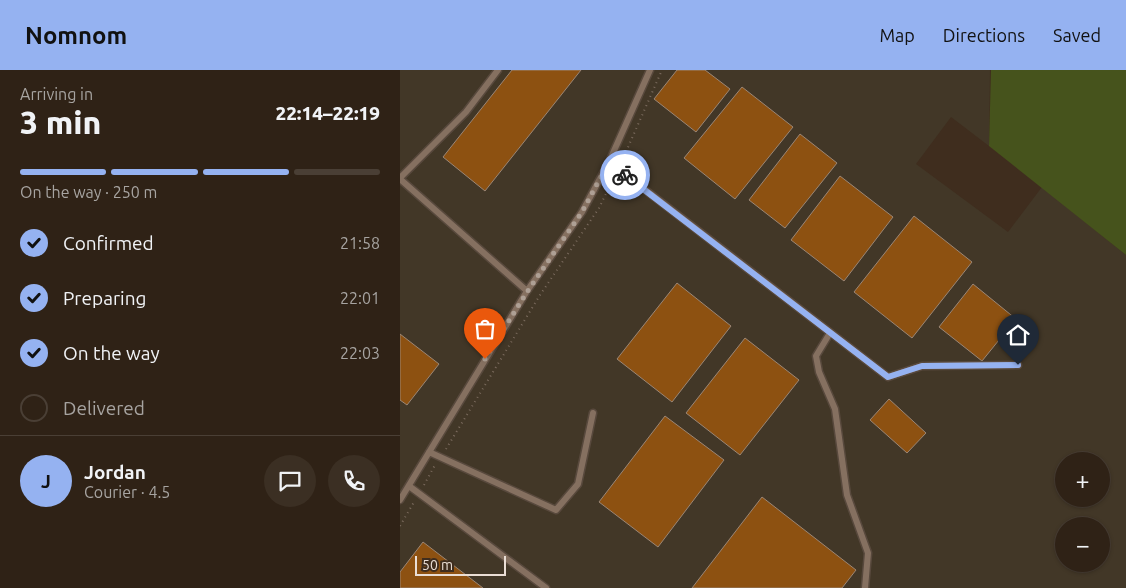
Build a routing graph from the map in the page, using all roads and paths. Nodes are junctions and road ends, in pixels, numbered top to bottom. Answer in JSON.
{"nodes":[{"id":1,"x":498,"y":70,"type":"edge"},
{"id":2,"x":650,"y":70,"type":"edge"},
{"id":3,"x":662,"y":70,"type":"edge"},
{"id":4,"x":609,"y":162,"type":"junction"},
{"id":5,"x":618,"y":169,"type":"junction"},
{"id":6,"x":400,"y":178,"type":"edge"},
{"id":7,"x":527,"y":292,"type":"junction"},
{"id":8,"x":830,"y":333,"type":"junction"},
{"id":9,"x":1018,"y":365,"type":"dead end"},
{"id":10,"x":593,"y":413,"type":"dead end"},
{"id":11,"x":429,"y":452,"type":"junction"},
{"id":12,"x":440,"y":457,"type":"junction"},
{"id":13,"x":409,"y":486,"type":"junction"},
{"id":14,"x":419,"y":493,"type":"junction"},
{"id":15,"x":400,"y":500,"type":"edge"},
{"id":16,"x":400,"y":526,"type":"edge"},
{"id":17,"x":546,"y":588,"type":"edge"},
{"id":18,"x":865,"y":588,"type":"edge"}],
"edges":[{"from":1,"to":6,"type":"lane"},
{"from":2,"to":4,"type":"lane"},
{"from":3,"to":5,"type":"path"},
{"from":4,"to":5,"type":"lane"},
{"from":4,"to":7,"type":"lane"},
{"from":5,"to":8,"type":"lane"},
{"from":5,"to":12,"type":"path"},
{"from":6,"to":7,"type":"lane"},
{"from":7,"to":11,"type":"lane"},
{"from":8,"to":9,"type":"lane"},
{"from":8,"to":18,"type":"lane"},
{"from":10,"to":12,"type":"lane"},
{"from":11,"to":12,"type":"lane"},
{"from":11,"to":13,"type":"lane"},
{"from":12,"to":14,"type":"path"},
{"from":13,"to":14,"type":"lane"},
{"from":13,"to":15,"type":"lane"},
{"from":14,"to":16,"type":"path"},
{"from":14,"to":17,"type":"lane"}]}
